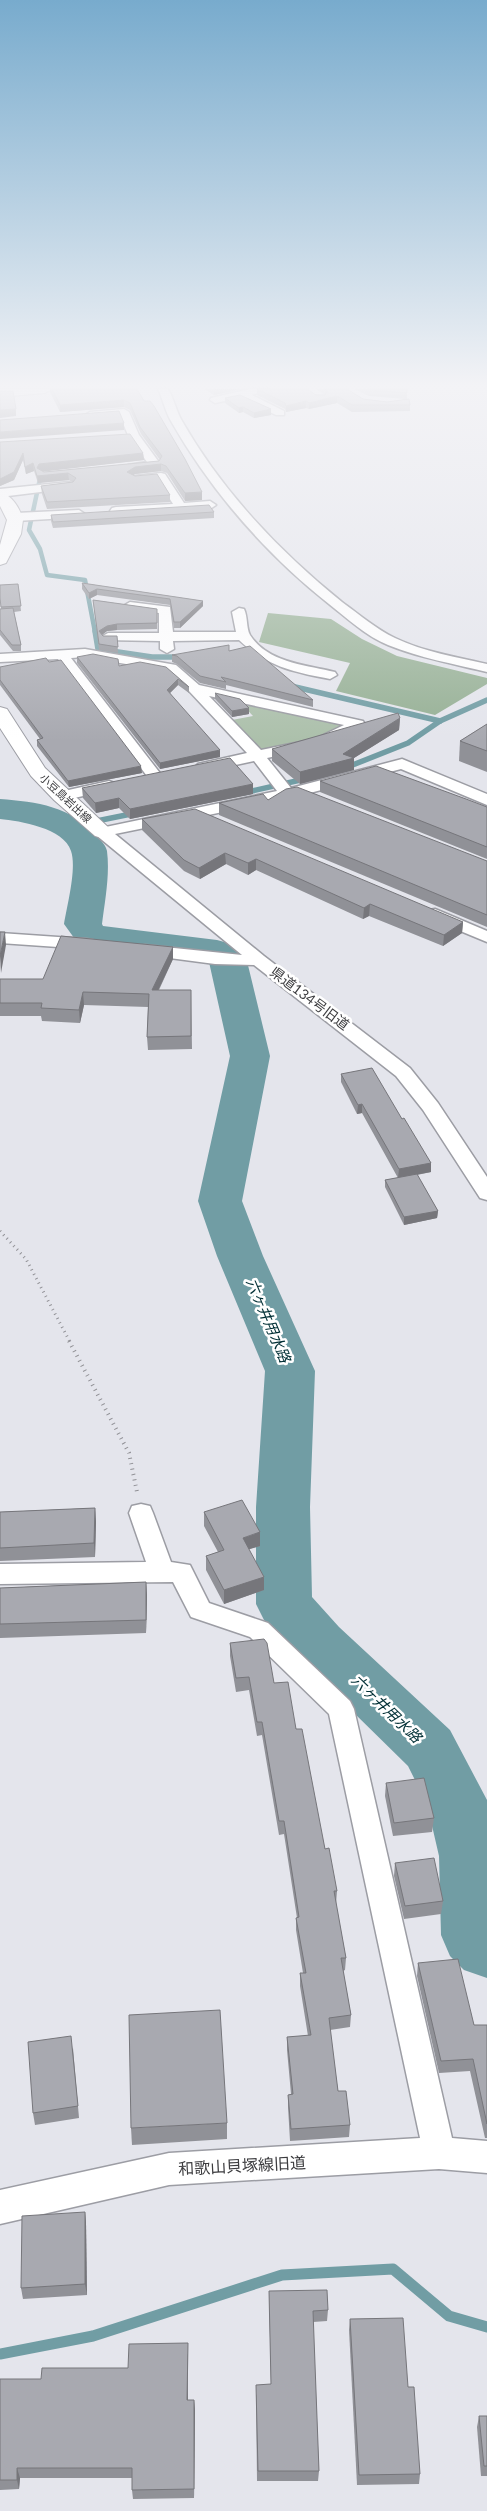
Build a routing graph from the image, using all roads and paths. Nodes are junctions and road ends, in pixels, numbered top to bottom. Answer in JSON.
{"nodes":[{"id":1,"x":11,"y":506,"type":"edge"},
{"id":2,"x":193,"y":506,"type":"edge"},
{"id":3,"x":238,"y":506,"type":"edge"},
{"id":4,"x":181,"y":507,"type":"joint"},
{"id":5,"x":21,"y":517,"type":"junction"},
{"id":6,"x":0,"y":560,"type":"edge"},
{"id":7,"x":116,"y":604,"type":"edge"},
{"id":8,"x":240,"y":612,"type":"dead end"},
{"id":9,"x":167,"y":636,"type":"junction"},
{"id":10,"x":243,"y":636,"type":"junction"},
{"id":11,"x":108,"y":637,"type":"edge"},
{"id":12,"x":60,"y":654,"type":"junction"},
{"id":13,"x":0,"y":658,"type":"edge"},
{"id":14,"x":162,"y":659,"type":"junction"},
{"id":15,"x":487,"y":668,"type":"edge"},
{"id":16,"x":330,"y":675,"type":"dead end"},
{"id":17,"x":194,"y":688,"type":"junction"},
{"id":18,"x":0,"y":713,"type":"edge"},
{"id":19,"x":257,"y":756,"type":"junction"},
{"id":20,"x":192,"y":769,"type":"edge"},
{"id":21,"x":173,"y":773,"type":"edge"},
{"id":22,"x":154,"y":777,"type":"junction"},
{"id":23,"x":286,"y":789,"type":"junction"},
{"id":24,"x":61,"y":796,"type":"junction"},
{"id":25,"x":487,"y":800,"type":"edge"},
{"id":26,"x":325,"y":802,"type":"edge"},
{"id":27,"x":198,"y":813,"type":"junction"},
{"id":28,"x":225,"y":825,"type":"edge"},
{"id":29,"x":102,"y":832,"type":"junction"},
{"id":30,"x":416,"y":906,"type":"edge"},
{"id":31,"x":487,"y":937,"type":"edge"},
{"id":32,"x":0,"y":938,"type":"edge"},
{"id":33,"x":103,"y":945,"type":"edge"},
{"id":34,"x":131,"y":948,"type":"edge"},
{"id":35,"x":258,"y":960,"type":"junction"},
{"id":36,"x":487,"y":1193,"type":"edge"},
{"id":37,"x":0,"y":1231,"type":"edge"},
{"id":38,"x":141,"y":1513,"type":"joint"},
{"id":39,"x":162,"y":1572,"type":"junction"},
{"id":40,"x":0,"y":1574,"type":"edge"},
{"id":41,"x":440,"y":2153,"type":"junction"},
{"id":42,"x":487,"y":2157,"type":"edge"},
{"id":43,"x":0,"y":2207,"type":"edge"}],
"edges":[{"from":1,"to":5,"type":"main road"},
{"from":2,"to":4,"type":"street"},
{"from":3,"to":15,"type":"street"},
{"from":4,"to":5,"type":"street"},
{"from":5,"to":6,"type":"main road"},
{"from":7,"to":9,"type":"street"},
{"from":8,"to":10,"type":"street"},
{"from":9,"to":10,"type":"street"},
{"from":9,"to":11,"type":"street"},
{"from":9,"to":14,"type":"street"},
{"from":10,"to":16,"type":"street"},
{"from":12,"to":13,"type":"street"},
{"from":12,"to":14,"type":"street"},
{"from":12,"to":22,"type":"street"},
{"from":14,"to":17,"type":"street"},
{"from":17,"to":19,"type":"street"},
{"from":17,"to":19,"type":"street"},
{"from":18,"to":24,"type":"main road","name":"小豆島岩出線"},
{"from":19,"to":20,"type":"street"},
{"from":19,"to":23,"type":"street"},
{"from":21,"to":22,"type":"street"},
{"from":22,"to":24,"type":"street"},
{"from":23,"to":25,"type":"street"},
{"from":23,"to":26,"type":"street"},
{"from":23,"to":27,"type":"street"},
{"from":24,"to":29,"type":"main road","name":"小豆島岩出線"},
{"from":27,"to":28,"type":"street"},
{"from":27,"to":29,"type":"street"},
{"from":29,"to":35,"type":"street","name":"県道134号旧道"},
{"from":30,"to":31,"type":"street"},
{"from":32,"to":33,"type":"street"},
{"from":34,"to":35,"type":"street"},
{"from":35,"to":36,"type":"street","name":"県道134号旧道"},
{"from":37,"to":38,"type":"path"},
{"from":38,"to":39,"type":"street"},
{"from":39,"to":40,"type":"street"},
{"from":39,"to":41,"type":"street"},
{"from":41,"to":42,"type":"street","name":"和歌山貝塚線旧道"},
{"from":41,"to":43,"type":"street","name":"和歌山貝塚線旧道"}]}
